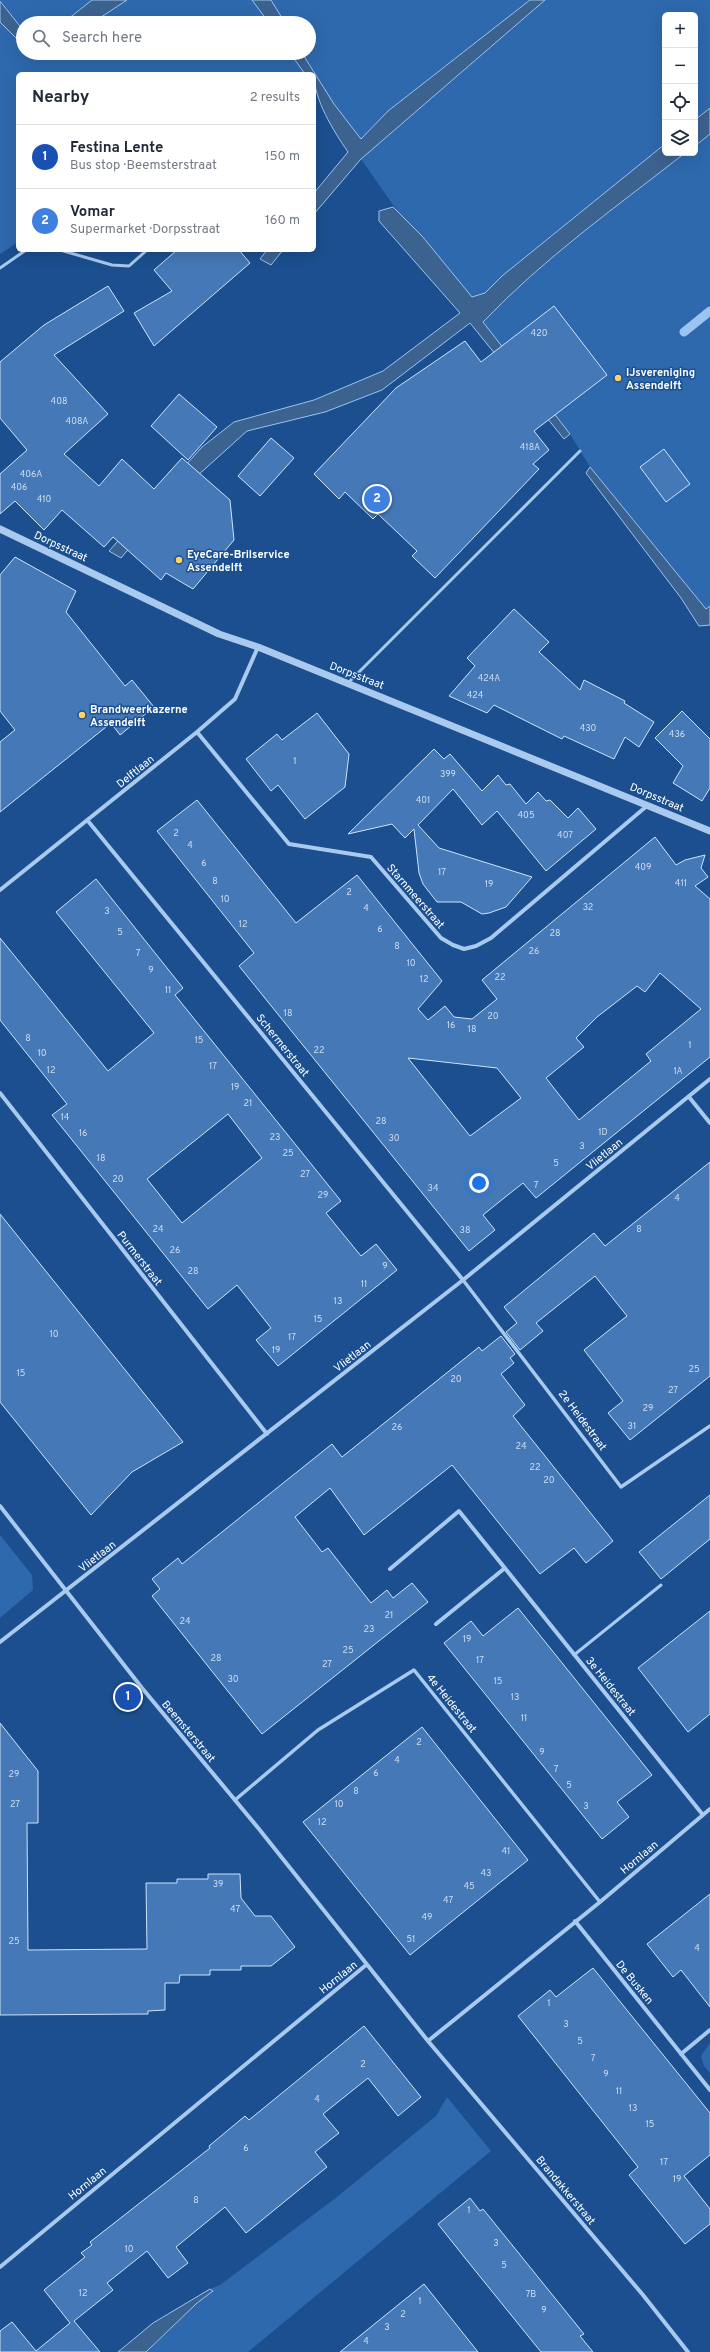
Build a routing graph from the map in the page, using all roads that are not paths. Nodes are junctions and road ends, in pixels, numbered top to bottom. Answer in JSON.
{"nodes":[{"id":1,"x":23,"y":252,"type":"edge"},
{"id":2,"x":67,"y":252,"type":"edge"},
{"id":3,"x":145,"y":252,"type":"edge"},
{"id":4,"x":0,"y":268,"type":"edge"},
{"id":5,"x":580,"y":451,"type":"dead end"},
{"id":6,"x":0,"y":529,"type":"edge"},
{"id":7,"x":258,"y":647,"type":"junction"},
{"id":8,"x":348,"y":683,"type":"junction"},
{"id":9,"x":197,"y":732,"type":"junction"},
{"id":10,"x":649,"y":805,"type":"junction"},
{"id":11,"x":88,"y":821,"type":"junction"},
{"id":12,"x":710,"y":831,"type":"edge"},
{"id":13,"x":0,"y":890,"type":"edge"},
{"id":14,"x":710,"y":1079,"type":"edge"},
{"id":15,"x":0,"y":1092,"type":"edge"},
{"id":16,"x":689,"y":1096,"type":"junction"},
{"id":17,"x":710,"y":1123,"type":"edge"},
{"id":18,"x":463,"y":1280,"type":"junction"},
{"id":19,"x":710,"y":1426,"type":"edge"},
{"id":20,"x":267,"y":1434,"type":"junction"},
{"id":21,"x":0,"y":1506,"type":"edge"},
{"id":22,"x":505,"y":1568,"type":"junction"},
{"id":23,"x":390,"y":1569,"type":"dead end"},
{"id":24,"x":661,"y":1585,"type":"dead end"},
{"id":25,"x":67,"y":1591,"type":"junction"},
{"id":26,"x":436,"y":1624,"type":"dead end"},
{"id":27,"x":0,"y":1642,"type":"edge"},
{"id":28,"x":574,"y":1655,"type":"junction"},
{"id":29,"x":235,"y":1800,"type":"junction"},
{"id":30,"x":710,"y":1809,"type":"edge"},
{"id":31,"x":703,"y":1815,"type":"junction"},
{"id":32,"x":600,"y":1902,"type":"junction"},
{"id":33,"x":575,"y":1921,"type":"junction"},
{"id":34,"x":366,"y":1965,"type":"junction"},
{"id":35,"x":710,"y":2030,"type":"edge"},
{"id":36,"x":428,"y":2041,"type":"junction"},
{"id":37,"x":681,"y":2054,"type":"junction"},
{"id":38,"x":710,"y":2090,"type":"edge"},
{"id":39,"x":0,"y":2267,"type":"edge"},
{"id":40,"x":688,"y":2352,"type":"edge"}],
"edges":[{"from":1,"to":4,"type":"lane"},
{"from":2,"to":3,"type":"lane"},
{"from":5,"to":8,"type":"lane"},
{"from":6,"to":7,"type":"street","name":"Dorpsstraat"},
{"from":7,"to":8,"type":"street","name":"Dorpsstraat"},
{"from":7,"to":9,"type":"street","name":"Delftlaan"},
{"from":8,"to":10,"type":"street","name":"Dorpsstraat"},
{"from":9,"to":10,"type":"street","name":"Starnmeerstraat"},
{"from":9,"to":11,"type":"street","name":"Delftlaan"},
{"from":10,"to":12,"type":"street","name":"Dorpsstraat"},
{"from":11,"to":13,"type":"street","name":"Delftlaan"},
{"from":11,"to":18,"type":"street","name":"Schermerstraat"},
{"from":14,"to":16,"type":"street","name":"Vlietlaan"},
{"from":15,"to":20,"type":"street","name":"Purmerstraat"},
{"from":16,"to":17,"type":"street"},
{"from":16,"to":18,"type":"street","name":"Vlietlaan"},
{"from":18,"to":19,"type":"street","name":"2e Heidestraat"},
{"from":18,"to":20,"type":"street","name":"Vlietlaan"},
{"from":20,"to":25,"type":"street","name":"Vlietlaan"},
{"from":21,"to":25,"type":"street","name":"Beemsterstraat"},
{"from":22,"to":23,"type":"street","name":"3e Heidestraat"},
{"from":22,"to":26,"type":"street"},
{"from":22,"to":28,"type":"street","name":"3e Heidestraat"},
{"from":24,"to":28,"type":"lane"},
{"from":25,"to":27,"type":"street","name":"Vlietlaan"},
{"from":25,"to":29,"type":"street","name":"Beemsterstraat"},
{"from":28,"to":31,"type":"street","name":"3e Heidestraat"},
{"from":29,"to":32,"type":"street","name":"4e Heidestraat"},
{"from":29,"to":34,"type":"street","name":"Beemsterstraat"},
{"from":30,"to":31,"type":"street","name":"Hornlaan"},
{"from":31,"to":32,"type":"street","name":"Hornlaan"},
{"from":32,"to":33,"type":"street","name":"Hornlaan"},
{"from":33,"to":36,"type":"street","name":"Hornlaan"},
{"from":33,"to":37,"type":"street","name":"De Busken"},
{"from":34,"to":36,"type":"street","name":"Hornlaan"},
{"from":34,"to":39,"type":"street","name":"Hornlaan"},
{"from":35,"to":37,"type":"street"},
{"from":36,"to":40,"type":"street","name":"Brandakkerstraat"},
{"from":37,"to":38,"type":"street","name":"De Busken"}]}
